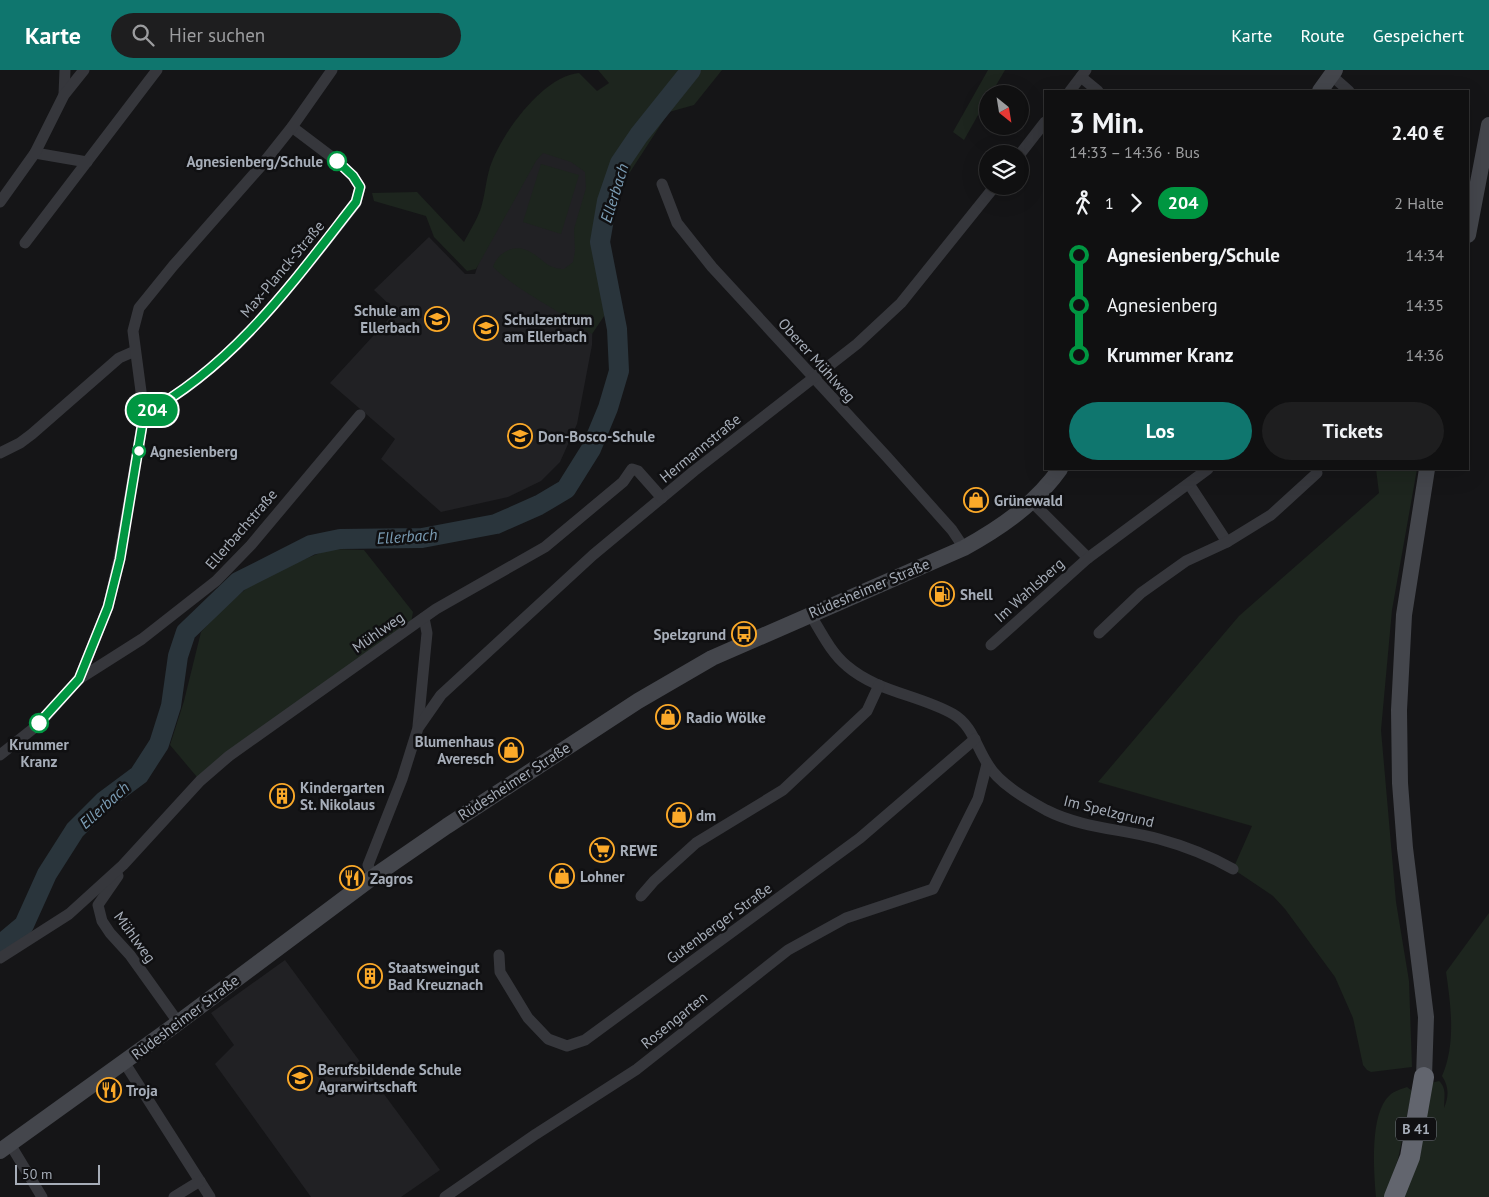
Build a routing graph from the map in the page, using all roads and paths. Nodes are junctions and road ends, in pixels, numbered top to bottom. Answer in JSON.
{"nodes":[{"id":1,"x":65,"y":70,"type":"edge"},
{"id":2,"x":84,"y":70,"type":"edge"},
{"id":3,"x":157,"y":70,"type":"edge"},
{"id":4,"x":332,"y":70,"type":"edge"},
{"id":5,"x":1333,"y":73,"type":"edge"},
{"id":6,"x":1083,"y":74,"type":"edge"},
{"id":7,"x":1071,"y":90,"type":"edge"},
{"id":8,"x":1097,"y":90,"type":"edge"},
{"id":9,"x":1321,"y":90,"type":"edge"},
{"id":10,"x":1348,"y":90,"type":"edge"},
{"id":11,"x":64,"y":95,"type":"junction"},
{"id":12,"x":1044,"y":123,"type":"edge"},
{"id":13,"x":1489,"y":125,"type":"edge"},
{"id":14,"x":292,"y":127,"type":"junction"},
{"id":15,"x":1027,"y":145,"type":"edge"},
{"id":16,"x":35,"y":153,"type":"junction"},
{"id":17,"x":87,"y":162,"type":"junction"},
{"id":18,"x":662,"y":184,"type":"dead end"},
{"id":19,"x":988,"y":195,"type":"edge"},
{"id":20,"x":0,"y":202,"type":"edge"},
{"id":21,"x":1469,"y":229,"type":"edge"},
{"id":22,"x":25,"y":243,"type":"dead end"},
{"id":23,"x":135,"y":351,"type":"junction"},
{"id":24,"x":814,"y":377,"type":"junction"},
{"id":25,"x":144,"y":414,"type":"junction"},
{"id":26,"x":360,"y":415,"type":"dead end"},
{"id":27,"x":0,"y":453,"type":"edge"},
{"id":28,"x":1059,"y":470,"type":"edge"},
{"id":29,"x":1207,"y":470,"type":"edge"},
{"id":30,"x":1427,"y":470,"type":"edge"},
{"id":31,"x":1317,"y":473,"type":"dead end"},
{"id":32,"x":1189,"y":484,"type":"junction"},
{"id":33,"x":662,"y":498,"type":"junction"},
{"id":34,"x":1032,"y":502,"type":"junction"},
{"id":35,"x":1227,"y":542,"type":"junction"},
{"id":36,"x":964,"y":548,"type":"junction"},
{"id":37,"x":1088,"y":558,"type":"junction"},
{"id":38,"x":810,"y":614,"type":"junction"},
{"id":39,"x":424,"y":618,"type":"junction"},
{"id":40,"x":1099,"y":633,"type":"dead end"},
{"id":41,"x":991,"y":645,"type":"dead end"},
{"id":42,"x":79,"y":679,"type":"junction"},
{"id":43,"x":879,"y":685,"type":"junction"},
{"id":44,"x":418,"y":728,"type":"junction"},
{"id":45,"x":975,"y":740,"type":"junction"},
{"id":46,"x":0,"y":755,"type":"edge"},
{"id":47,"x":987,"y":764,"type":"junction"},
{"id":48,"x":123,"y":865,"type":"junction"},
{"id":49,"x":1233,"y":869,"type":"dead end"},
{"id":50,"x":373,"y":878,"type":"junction"},
{"id":51,"x":641,"y":896,"type":"dead end"},
{"id":52,"x":499,"y":955,"type":"dead end"},
{"id":53,"x":0,"y":958,"type":"edge"},
{"id":54,"x":178,"y":1022,"type":"junction"},
{"id":55,"x":124,"y":1062,"type":"junction"},
{"id":56,"x":1424,"y":1077,"type":"joint"},
{"id":57,"x":5,"y":1148,"type":"edge"},
{"id":58,"x":200,"y":1181,"type":"junction"},
{"id":59,"x":1401,"y":1188,"type":"edge"},
{"id":60,"x":42,"y":1197,"type":"edge"},
{"id":61,"x":174,"y":1197,"type":"edge"},
{"id":62,"x":210,"y":1197,"type":"edge"},
{"id":63,"x":445,"y":1197,"type":"edge"},
{"id":64,"x":1394,"y":1197,"type":"edge"}],
"edges":[{"from":1,"to":11,"type":"street"},
{"from":2,"to":11,"type":"street"},
{"from":3,"to":17,"type":"street"},
{"from":4,"to":14,"type":"street"},
{"from":5,"to":9,"type":"street"},
{"from":5,"to":10,"type":"street"},
{"from":6,"to":7,"type":"street"},
{"from":6,"to":8,"type":"street"},
{"from":11,"to":16,"type":"street"},
{"from":12,"to":15,"type":"street"},
{"from":13,"to":21,"type":"street"},
{"from":14,"to":23,"type":"street"},
{"from":14,"to":25,"type":"street","name":"Max-Planck-Straße"},
{"from":16,"to":17,"type":"street"},
{"from":16,"to":20,"type":"street"},
{"from":17,"to":22,"type":"street"},
{"from":18,"to":24,"type":"street","name":"Oberer Mühlweg"},
{"from":19,"to":24,"type":"street","name":"Hermannstraße"},
{"from":23,"to":25,"type":"street"},
{"from":23,"to":27,"type":"street"},
{"from":24,"to":33,"type":"street","name":"Hermannstraße"},
{"from":24,"to":36,"type":"street","name":"Oberer Mühlweg"},
{"from":25,"to":42,"type":"street"},
{"from":26,"to":42,"type":"street","name":"Ellerbachstraße"},
{"from":28,"to":34,"type":"street","name":"Rüdesheimer Straße"},
{"from":29,"to":32,"type":"street","name":"Im Wahlsberg"},
{"from":30,"to":56,"type":"street"},
{"from":31,"to":35,"type":"street"},
{"from":32,"to":35,"type":"street"},
{"from":32,"to":37,"type":"street","name":"Im Wahlsberg"},
{"from":33,"to":39,"type":"street","name":"Mühlweg"},
{"from":33,"to":44,"type":"street","name":"Hermannstraße"},
{"from":34,"to":36,"type":"street","name":"Rüdesheimer Straße"},
{"from":34,"to":37,"type":"street","name":"Im Wahlsberg"},
{"from":35,"to":40,"type":"street"},
{"from":36,"to":38,"type":"street","name":"Rüdesheimer Straße"},
{"from":37,"to":41,"type":"street","name":"Im Wahlsberg"},
{"from":38,"to":43,"type":"street","name":"Im Spelzgrund"},
{"from":38,"to":50,"type":"street","name":"Rüdesheimer Straße"},
{"from":39,"to":44,"type":"street","name":"Hermannstraße"},
{"from":39,"to":48,"type":"street","name":"Mühlweg"},
{"from":42,"to":46,"type":"street"},
{"from":43,"to":45,"type":"street","name":"Im Spelzgrund"},
{"from":43,"to":51,"type":"street"},
{"from":44,"to":50,"type":"street","name":"Hermannstraße"},
{"from":45,"to":47,"type":"street","name":"Im Spelzgrund"},
{"from":45,"to":52,"type":"street","name":"Gutenberger Straße"},
{"from":47,"to":49,"type":"street","name":"Im Spelzgrund"},
{"from":47,"to":63,"type":"street","name":"Rosengarten"},
{"from":48,"to":53,"type":"street","name":"Mühlweg"},
{"from":48,"to":54,"type":"street","name":"Mühlweg"},
{"from":50,"to":54,"type":"street","name":"Rüdesheimer Straße"},
{"from":54,"to":55,"type":"street","name":"Rüdesheimer Straße"},
{"from":55,"to":57,"type":"street","name":"Rüdesheimer Straße"},
{"from":55,"to":58,"type":"street"},
{"from":56,"to":59,"type":"highway","number":"B 41"},
{"from":57,"to":60,"type":"street"},
{"from":58,"to":61,"type":"street"},
{"from":58,"to":62,"type":"street"},
{"from":59,"to":64,"type":"highway","number":"B 41"}]}
